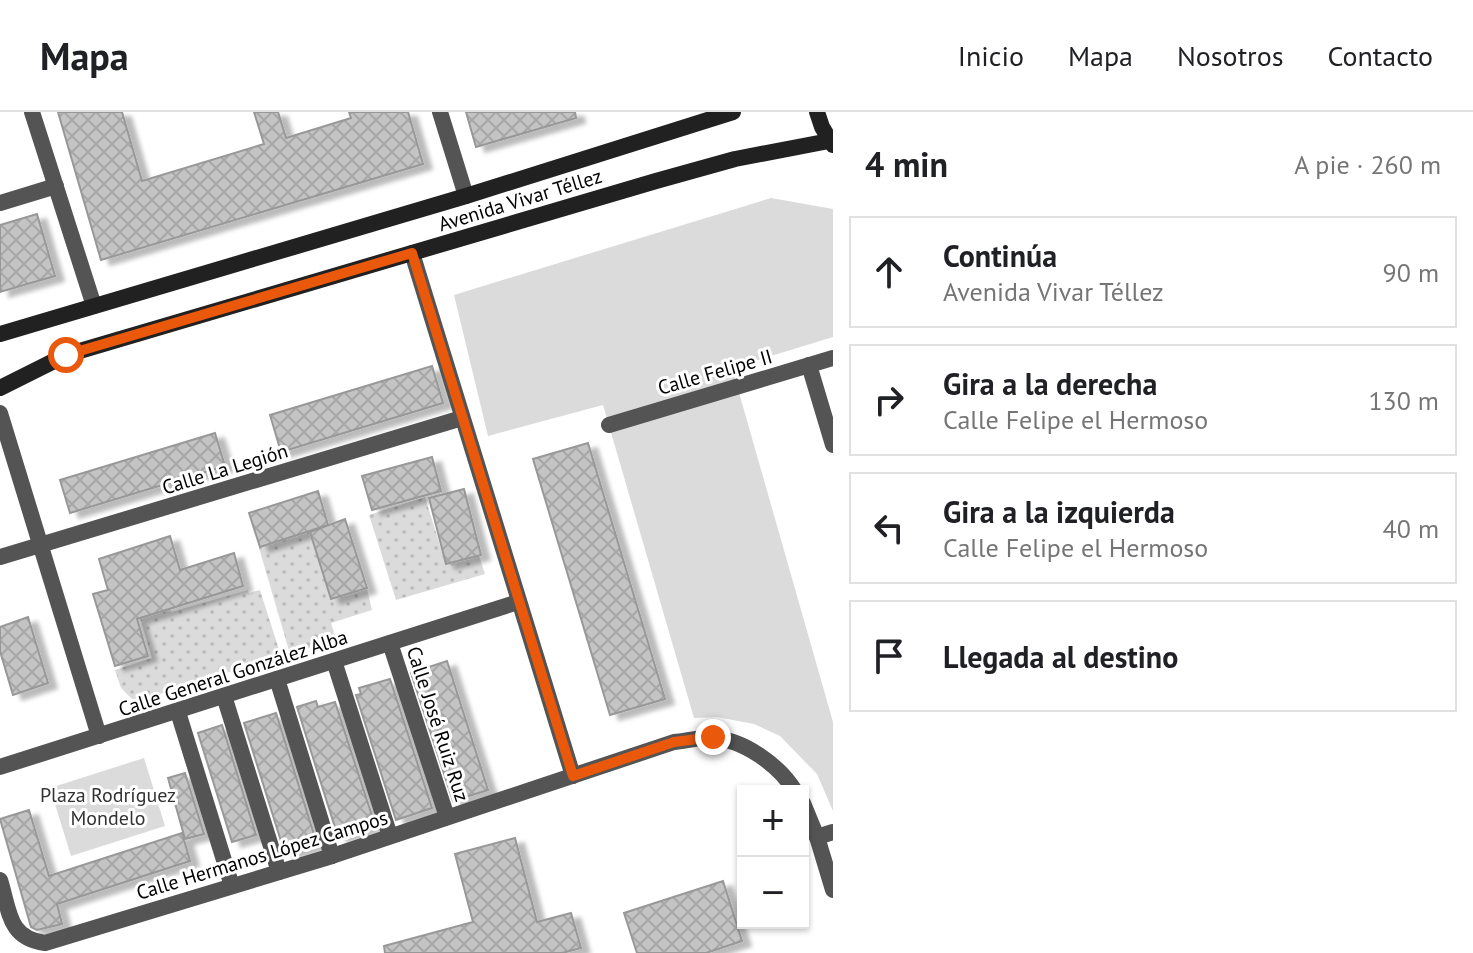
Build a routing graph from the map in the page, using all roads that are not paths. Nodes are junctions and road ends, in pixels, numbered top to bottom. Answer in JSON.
{"nodes":[{"id":1,"x":32,"y":112,"type":"edge"},
{"id":2,"x":440,"y":112,"type":"edge"},
{"id":3,"x":733,"y":112,"type":"edge"},
{"id":4,"x":817,"y":112,"type":"edge"},
{"id":5,"x":831,"y":143,"type":"edge"},
{"id":6,"x":56,"y":186,"type":"junction"},
{"id":7,"x":466,"y":196,"type":"junction"},
{"id":8,"x":0,"y":203,"type":"edge"},
{"id":9,"x":412,"y":253,"type":"junction"},
{"id":10,"x":94,"y":306,"type":"junction"},
{"id":11,"x":0,"y":334,"type":"edge"},
{"id":12,"x":833,"y":358,"type":"edge"},
{"id":13,"x":809,"y":365,"type":"junction"},
{"id":14,"x":0,"y":388,"type":"edge"},
{"id":15,"x":0,"y":413,"type":"edge"},
{"id":16,"x":462,"y":418,"type":"junction"},
{"id":17,"x":609,"y":425,"type":"dead end"},
{"id":18,"x":833,"y":445,"type":"edge"},
{"id":19,"x":40,"y":545,"type":"junction"},
{"id":20,"x":0,"y":557,"type":"edge"},
{"id":21,"x":518,"y":602,"type":"junction"},
{"id":22,"x":390,"y":643,"type":"junction"},
{"id":23,"x":334,"y":661,"type":"junction"},
{"id":24,"x":277,"y":679,"type":"junction"},
{"id":25,"x":224,"y":696,"type":"junction"},
{"id":26,"x":178,"y":712,"type":"junction"},
{"id":27,"x":99,"y":736,"type":"junction"},
{"id":28,"x":0,"y":767,"type":"edge"},
{"id":29,"x":573,"y":776,"type":"junction"},
{"id":30,"x":792,"y":785,"type":"edge"},
{"id":31,"x":809,"y":811,"type":"edge"},
{"id":32,"x":447,"y":817,"type":"junction"},
{"id":33,"x":825,"y":834,"type":"edge"},
{"id":34,"x":390,"y":836,"type":"junction"},
{"id":35,"x":332,"y":856,"type":"junction"},
{"id":36,"x":279,"y":872,"type":"junction"},
{"id":37,"x":0,"y":880,"type":"edge"},
{"id":38,"x":232,"y":886,"type":"junction"},
{"id":39,"x":833,"y":890,"type":"edge"}],
"edges":[{"from":1,"to":6,"type":"street"},
{"from":2,"to":7,"type":"street"},
{"from":3,"to":7,"type":"street","name":"Avenida Vivar Téllez"},
{"from":4,"to":5,"type":"street"},
{"from":5,"to":9,"type":"street","name":"Avenida Vivar Téllez"},
{"from":6,"to":8,"type":"street"},
{"from":6,"to":10,"type":"street"},
{"from":7,"to":10,"type":"street","name":"Avenida Vivar Téllez"},
{"from":9,"to":14,"type":"street","name":"Avenida Vivar Téllez"},
{"from":9,"to":16,"type":"street"},
{"from":10,"to":11,"type":"street","name":"Avenida Vivar Téllez"},
{"from":12,"to":13,"type":"street","name":"Calle Felipe II"},
{"from":13,"to":17,"type":"street","name":"Calle Felipe II"},
{"from":13,"to":18,"type":"street"},
{"from":15,"to":19,"type":"street","name":"Calle General González Alba"},
{"from":16,"to":19,"type":"street","name":"Calle La Legión"},
{"from":16,"to":21,"type":"street"},
{"from":19,"to":20,"type":"street","name":"Calle La Legión"},
{"from":19,"to":27,"type":"street","name":"Calle General González Alba"},
{"from":21,"to":22,"type":"street","name":"Calle General González Alba"},
{"from":21,"to":29,"type":"street"},
{"from":22,"to":23,"type":"street","name":"Calle General González Alba"},
{"from":22,"to":32,"type":"street","name":"Calle José Ruiz Ruz"},
{"from":23,"to":24,"type":"street","name":"Calle General González Alba"},
{"from":23,"to":34,"type":"street"},
{"from":24,"to":25,"type":"street","name":"Calle General González Alba"},
{"from":24,"to":35,"type":"street"},
{"from":25,"to":26,"type":"street","name":"Calle General González Alba"},
{"from":25,"to":36,"type":"street"},
{"from":26,"to":27,"type":"street","name":"Calle General González Alba"},
{"from":26,"to":38,"type":"street"},
{"from":27,"to":28,"type":"street"},
{"from":29,"to":30,"type":"street","name":"Calle Hermanos López Campos"},
{"from":29,"to":32,"type":"street","name":"Calle Hermanos López Campos"},
{"from":31,"to":33,"type":"street"},
{"from":32,"to":34,"type":"street","name":"Calle Hermanos López Campos"},
{"from":33,"to":39,"type":"street"},
{"from":34,"to":35,"type":"street","name":"Calle Hermanos López Campos"},
{"from":35,"to":36,"type":"street","name":"Calle Hermanos López Campos"},
{"from":36,"to":38,"type":"street","name":"Calle Hermanos López Campos"},
{"from":37,"to":38,"type":"street","name":"Calle Hermanos López Campos"}]}
